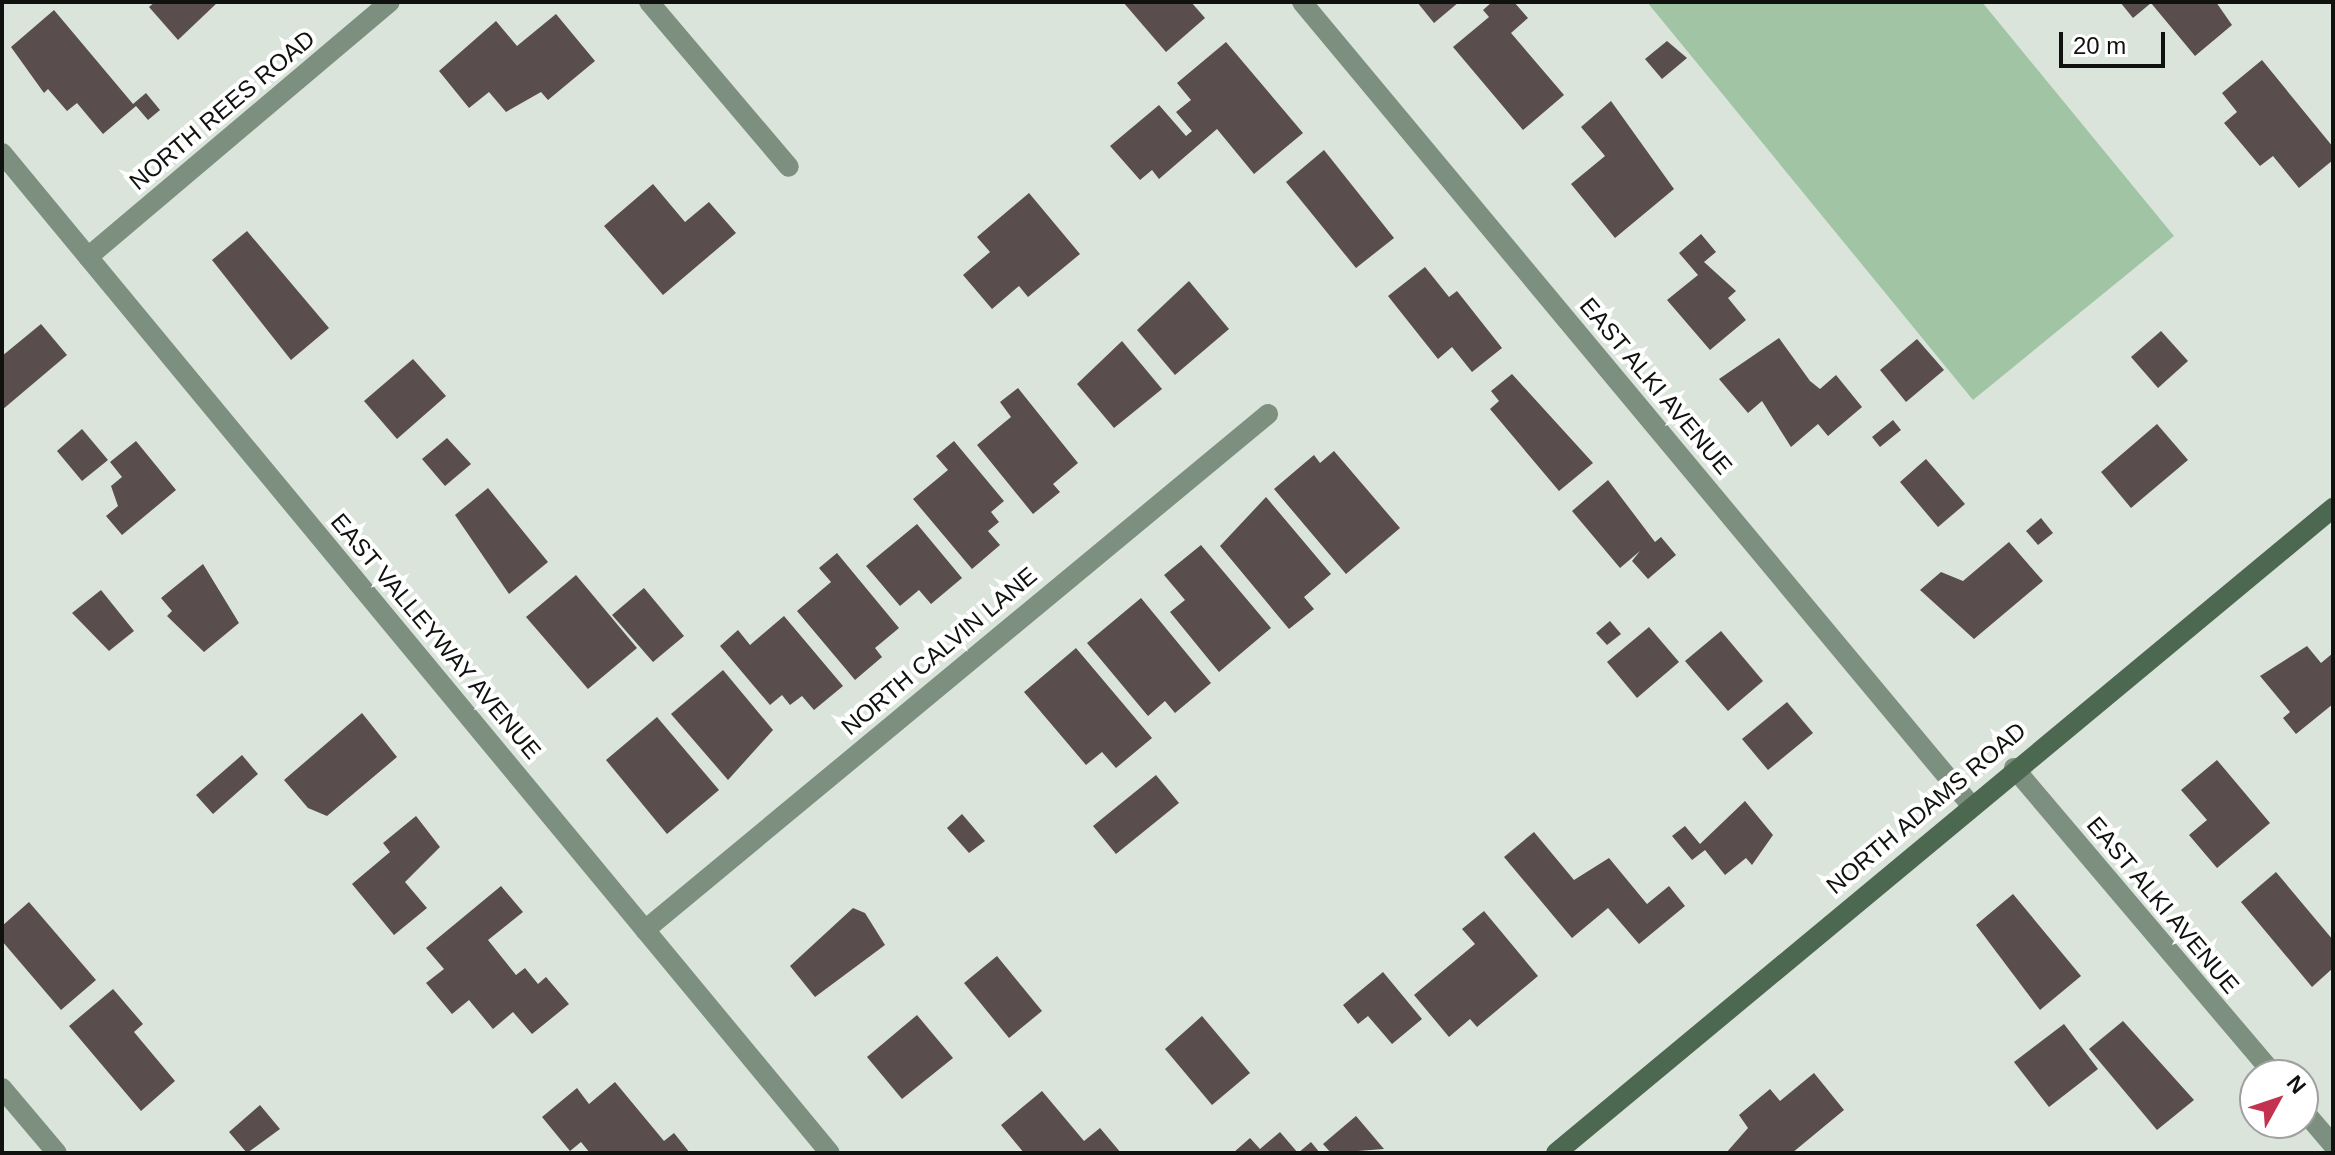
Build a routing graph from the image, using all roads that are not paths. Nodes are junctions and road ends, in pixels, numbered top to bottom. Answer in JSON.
{"nodes":[{"id":1,"x":390,"y":2,"type":"edge"},
{"id":2,"x":649,"y":2,"type":"edge"},
{"id":3,"x":1302,"y":2,"type":"edge"},
{"id":4,"x":2,"y":153,"type":"edge"},
{"id":5,"x":789,"y":167,"type":"dead end"},
{"id":6,"x":88,"y":257,"type":"junction"},
{"id":7,"x":1268,"y":414,"type":"dead end"},
{"id":8,"x":2333,"y":508,"type":"edge"},
{"id":9,"x":2014,"y":768,"type":"junction"},
{"id":10,"x":1970,"y":804,"type":"junction"},
{"id":11,"x":645,"y":930,"type":"junction"},
{"id":12,"x":2260,"y":1059,"type":"edge"},
{"id":13,"x":2,"y":1088,"type":"edge"},
{"id":14,"x":2319,"y":1129,"type":"edge"},
{"id":15,"x":2333,"y":1145,"type":"edge"},
{"id":16,"x":57,"y":1153,"type":"edge"},
{"id":17,"x":830,"y":1153,"type":"edge"},
{"id":18,"x":1556,"y":1153,"type":"edge"}],
"edges":[{"from":1,"to":6,"type":"street","name":"NORTH REES ROAD"},
{"from":2,"to":5,"type":"street"},
{"from":3,"to":10,"type":"street","name":"EAST ALKI AVENUE"},
{"from":4,"to":6,"type":"street","name":"EAST VALLEYWAY AVENUE"},
{"from":6,"to":11,"type":"street","name":"EAST VALLEYWAY AVENUE"},
{"from":7,"to":11,"type":"street","name":"NORTH CALVIN LANE"},
{"from":8,"to":9,"type":"street","name":"NORTH ADAMS ROAD"},
{"from":9,"to":10,"type":"street","name":"NORTH ADAMS ROAD"},
{"from":9,"to":12,"type":"street","name":"EAST ALKI AVENUE"},
{"from":10,"to":18,"type":"street","name":"NORTH ADAMS ROAD"},
{"from":11,"to":17,"type":"street","name":"EAST VALLEYWAY AVENUE"},
{"from":13,"to":16,"type":"street"},
{"from":14,"to":15,"type":"street"}]}
